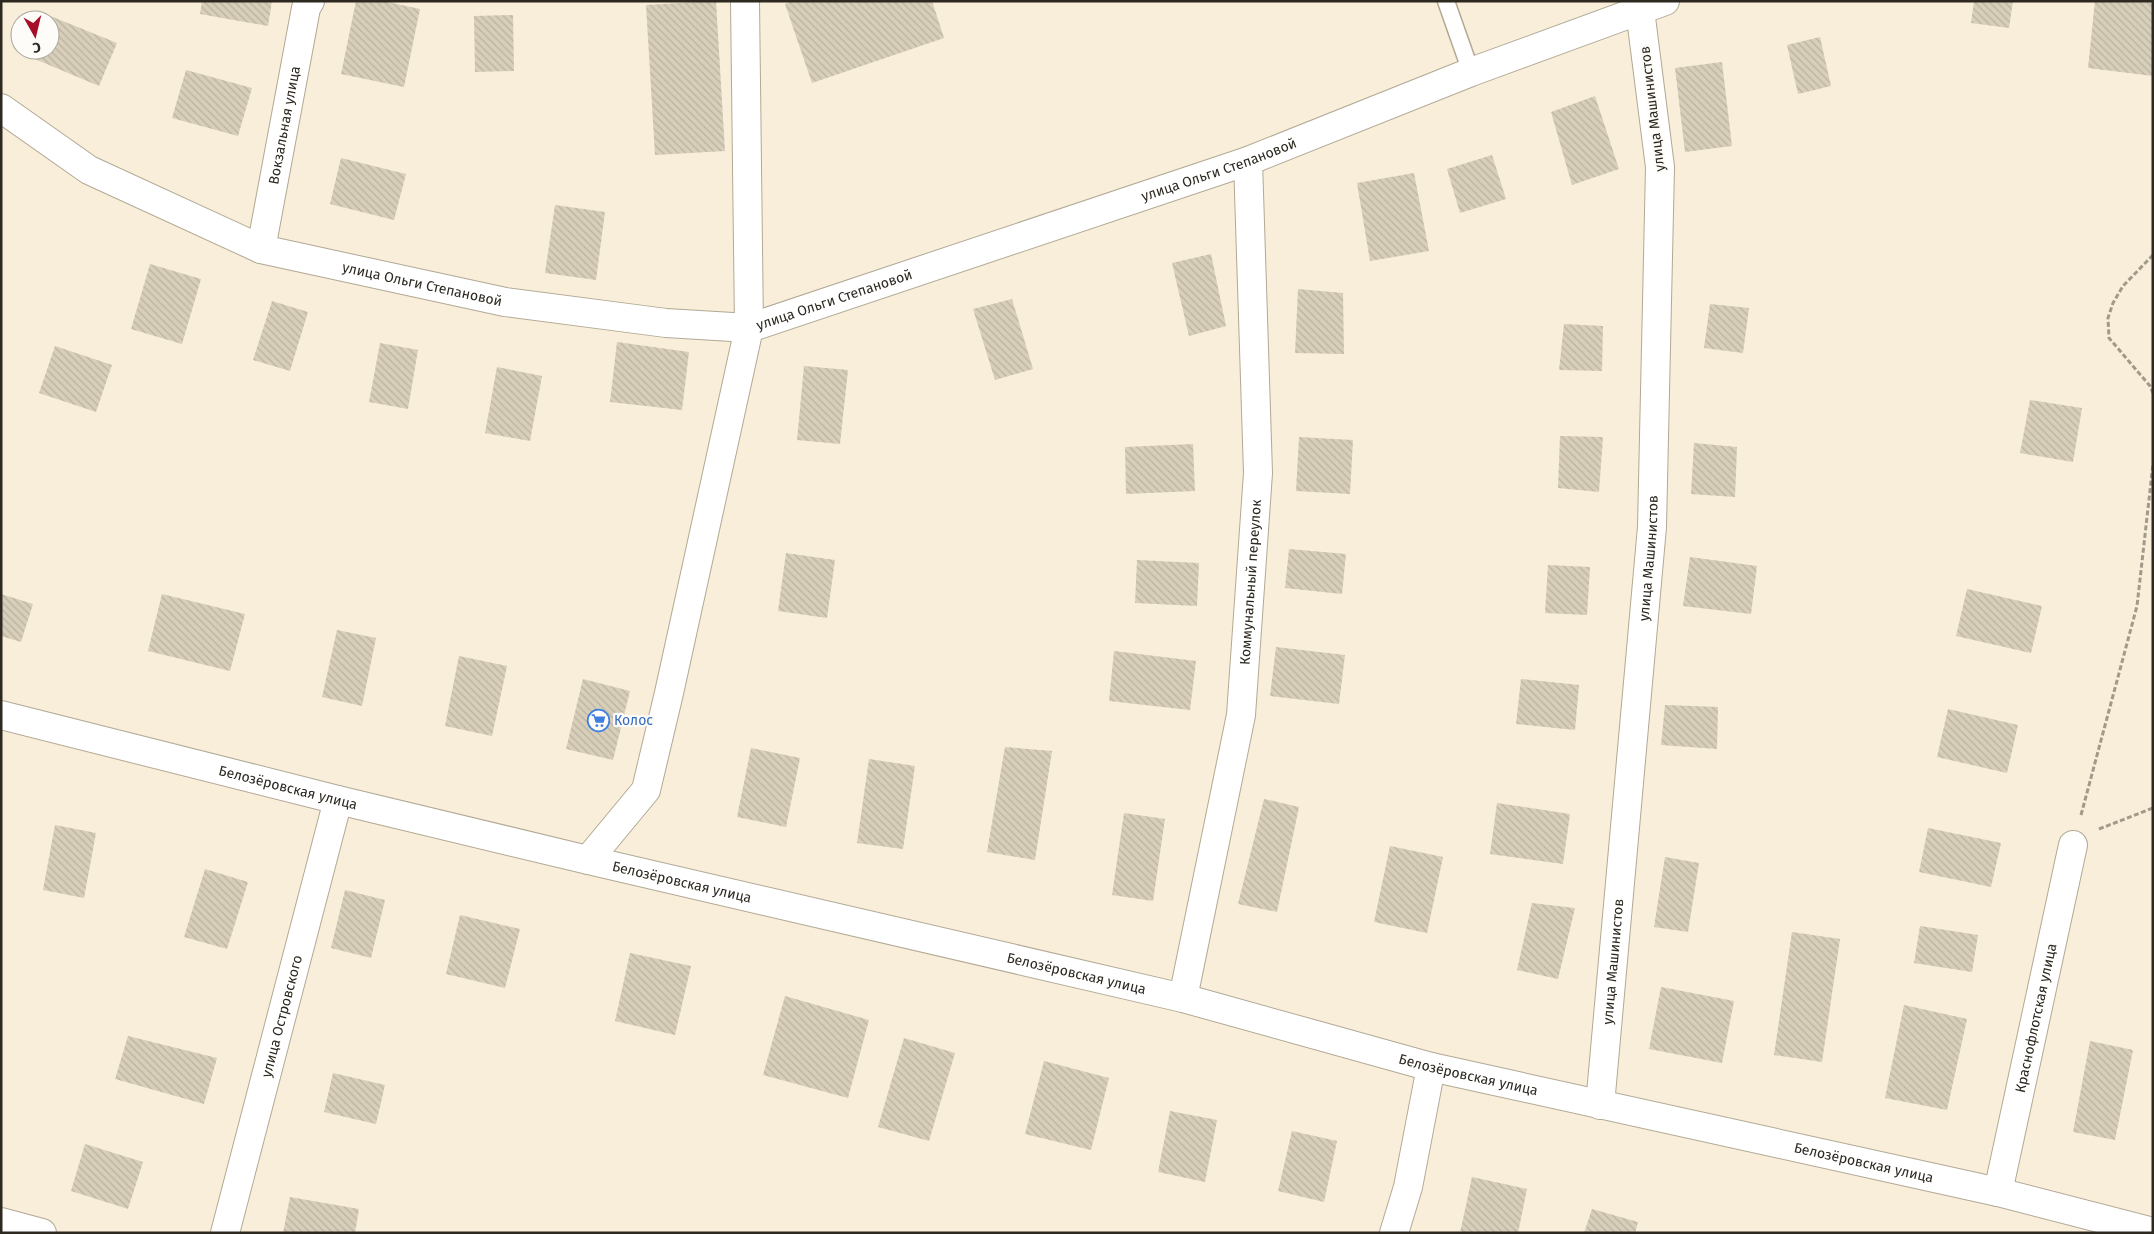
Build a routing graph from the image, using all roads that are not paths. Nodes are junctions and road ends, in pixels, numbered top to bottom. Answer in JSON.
{"nodes":[{"id":1,"x":310,"y":1,"type":"edge"},
{"id":2,"x":744,"y":1,"type":"edge"},
{"id":3,"x":1446,"y":1,"type":"edge"},
{"id":4,"x":1653,"y":6,"type":"edge"},
{"id":5,"x":1471,"y":72,"type":"junction"},
{"id":6,"x":1,"y":108,"type":"edge"},
{"id":7,"x":1248,"y":161,"type":"junction"},
{"id":8,"x":261,"y":249,"type":"junction"},
{"id":9,"x":749,"y":328,"type":"junction"},
{"id":10,"x":1,"y":715,"type":"edge"},
{"id":11,"x":338,"y":800,"type":"junction"},
{"id":12,"x":2073,"y":845,"type":"road end"},
{"id":13,"x":588,"y":860,"type":"junction"},
{"id":14,"x":1184,"y":998,"type":"junction"},
{"id":15,"x":1431,"y":1067,"type":"junction"},
{"id":16,"x":1600,"y":1105,"type":"junction"},
{"id":17,"x":1998,"y":1192,"type":"junction"},
{"id":18,"x":1,"y":1222,"type":"edge"},
{"id":19,"x":2153,"y":1232,"type":"edge"},
{"id":20,"x":42,"y":1233,"type":"edge"},
{"id":21,"x":225,"y":1233,"type":"edge"},
{"id":22,"x":1394,"y":1233,"type":"edge"}],
"edges":[{"from":1,"to":8,"type":"street","name":"Вокзальная улица"},
{"from":2,"to":9,"type":"street"},
{"from":3,"to":5,"type":"lane"},
{"from":4,"to":5,"type":"street","name":"улица Ольги Степановой"},
{"from":4,"to":16,"type":"street","name":"улица Машинистов"},
{"from":5,"to":7,"type":"street","name":"улица Ольги Степановой"},
{"from":6,"to":8,"type":"street","name":"улица Ольги Степановой"},
{"from":7,"to":9,"type":"street","name":"улица Ольги Степановой"},
{"from":7,"to":14,"type":"street","name":"Коммунальный переулок"},
{"from":8,"to":9,"type":"street","name":"улица Ольги Степановой"},
{"from":9,"to":13,"type":"street"},
{"from":10,"to":11,"type":"street","name":"Белозёровская улица"},
{"from":11,"to":13,"type":"street","name":"Белозёровская улица"},
{"from":11,"to":21,"type":"street","name":"улица Островского"},
{"from":12,"to":17,"type":"street","name":"Краснофлотская улица"},
{"from":13,"to":14,"type":"street","name":"Белозёровская улица"},
{"from":14,"to":15,"type":"street","name":"Белозёровская улица"},
{"from":15,"to":16,"type":"street","name":"Белозёровская улица"},
{"from":15,"to":22,"type":"street"},
{"from":16,"to":17,"type":"street","name":"Белозёровская улица"},
{"from":17,"to":19,"type":"street","name":"Белозёровская улица"},
{"from":18,"to":20,"type":"street"}]}
